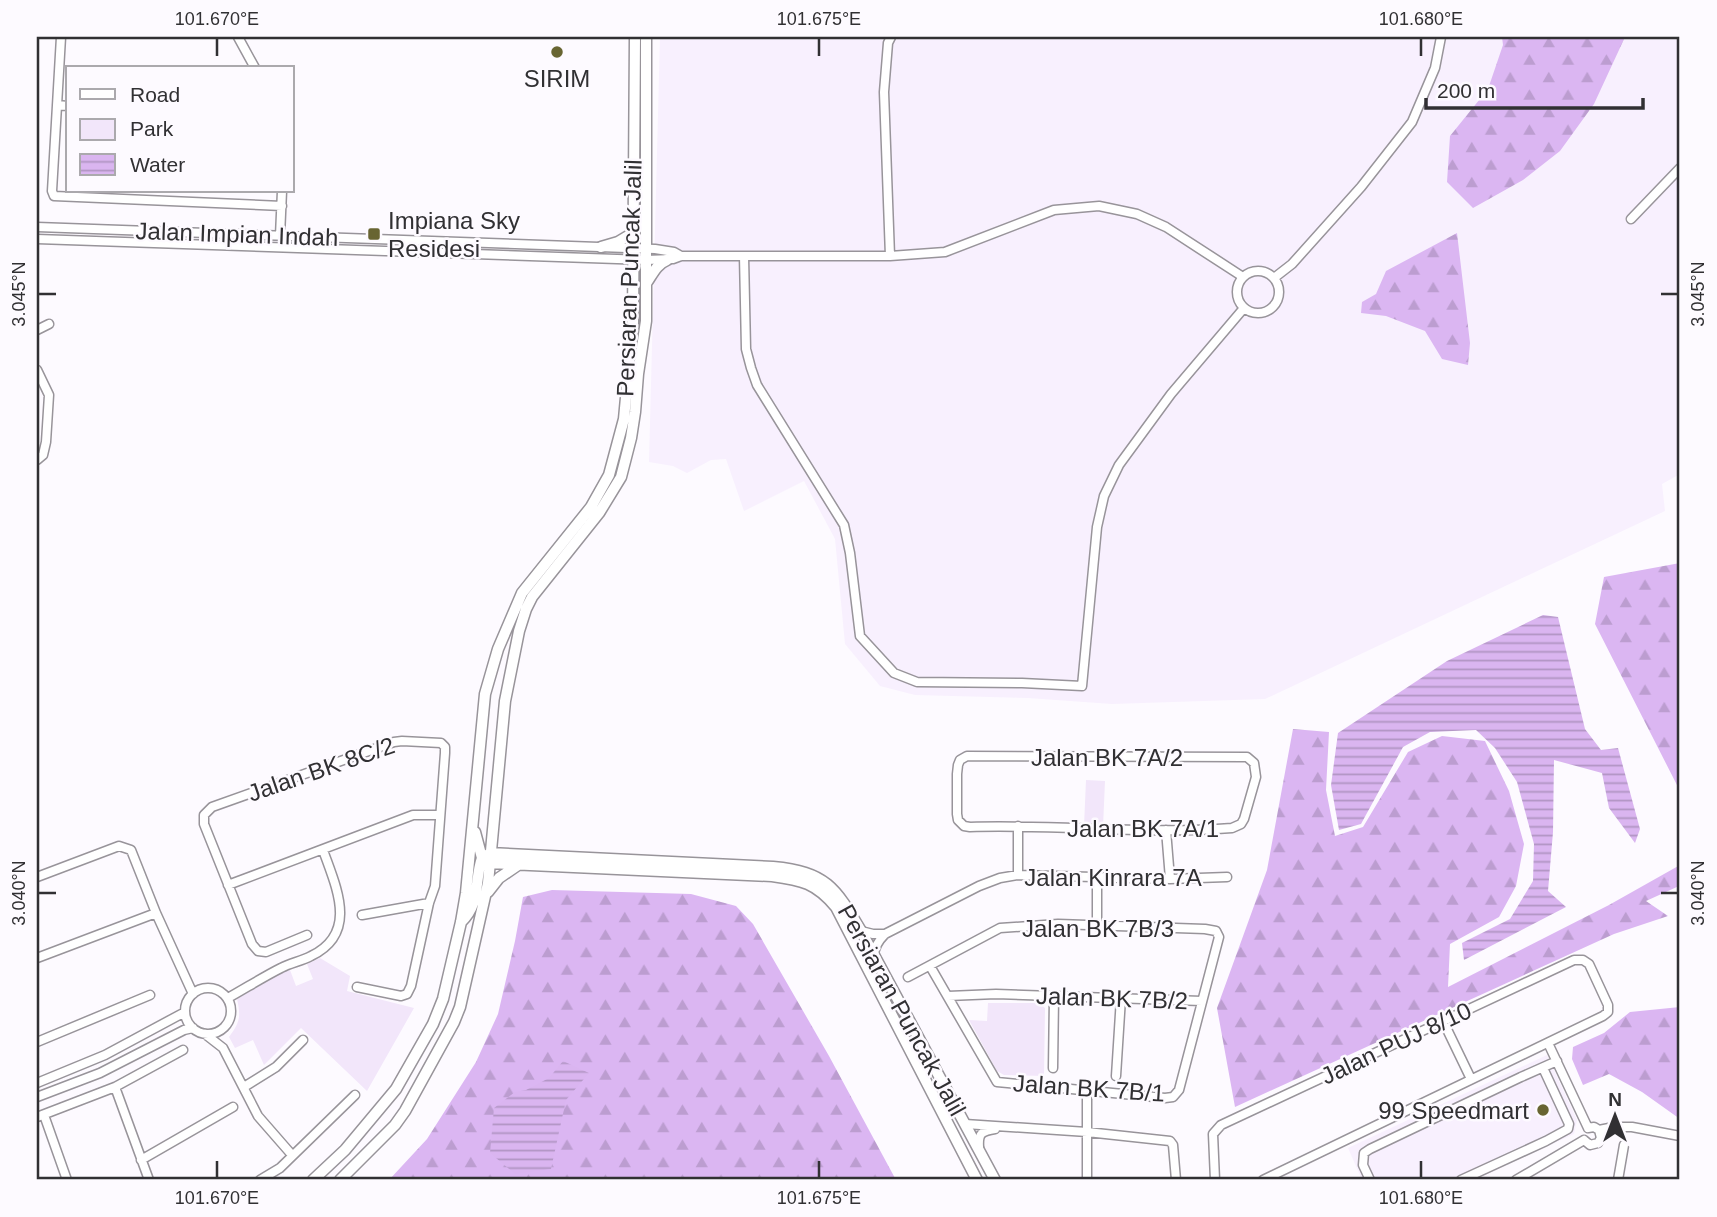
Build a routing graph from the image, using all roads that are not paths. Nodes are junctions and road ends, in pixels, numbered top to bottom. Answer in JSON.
{"nodes":[{"id":1,"x":61,"y":37,"type":"edge"},
{"id":2,"x":238,"y":37,"type":"edge"},
{"id":3,"x":635,"y":37,"type":"edge"},
{"id":4,"x":646,"y":37,"type":"edge"},
{"id":5,"x":891,"y":37,"type":"edge"},
{"id":6,"x":1441,"y":37,"type":"edge"},
{"id":7,"x":254,"y":66,"type":"edge"},
{"id":8,"x":57,"y":106,"type":"junction"},
{"id":9,"x":66,"y":106,"type":"edge"},
{"id":10,"x":1680,"y":169,"type":"edge"},
{"id":11,"x":282,"y":192,"type":"edge"},
{"id":12,"x":282,"y":205,"type":"junction"},
{"id":13,"x":1631,"y":219,"type":"dead end"},
{"id":14,"x":37,"y":227,"type":"edge"},
{"id":15,"x":633,"y":233,"type":"junction"},
{"id":16,"x":280,"y":236,"type":"junction"},
{"id":17,"x":37,"y":239,"type":"edge"},
{"id":18,"x":601,"y":247,"type":"junction"},
{"id":19,"x":633,"y":254,"type":"junction"},
{"id":20,"x":646,"y":254,"type":"junction"},
{"id":21,"x":681,"y":256,"type":"junction"},
{"id":22,"x":744,"y":256,"type":"junction"},
{"id":23,"x":890,"y":256,"type":"junction"},
{"id":24,"x":667,"y":260,"type":"junction"},
{"id":25,"x":1243,"y":277,"type":"junction"},
{"id":26,"x":1274,"y":278,"type":"junction"},
{"id":27,"x":646,"y":284,"type":"junction"},
{"id":28,"x":1244,"y":308,"type":"junction"},
{"id":29,"x":48,"y":324,"type":"dead end"},
{"id":30,"x":37,"y":330,"type":"edge"},
{"id":31,"x":37,"y":370,"type":"edge"},
{"id":32,"x":37,"y":460,"type":"edge"},
{"id":33,"x":1247,"y":757,"type":"joint"},
{"id":34,"x":439,"y":815,"type":"junction"},
{"id":35,"x":1018,"y":826,"type":"junction"},
{"id":36,"x":473,"y":827,"type":"junction"},
{"id":37,"x":971,"y":827,"type":"joint"},
{"id":38,"x":1166,"y":830,"type":"junction"},
{"id":39,"x":491,"y":836,"type":"junction"},
{"id":40,"x":323,"y":850,"type":"junction"},
{"id":41,"x":509,"y":854,"type":"junction"},
{"id":42,"x":487,"y":858,"type":"junction"},
{"id":43,"x":519,"y":865,"type":"junction"},
{"id":44,"x":1018,"y":874,"type":"junction"},
{"id":45,"x":37,"y":877,"type":"edge"},
{"id":46,"x":1097,"y":877,"type":"junction"},
{"id":47,"x":1227,"y":877,"type":"dead end"},
{"id":48,"x":1170,"y":879,"type":"junction"},
{"id":49,"x":228,"y":885,"type":"junction"},
{"id":50,"x":485,"y":895,"type":"junction"},
{"id":51,"x":429,"y":903,"type":"junction"},
{"id":52,"x":156,"y":913,"type":"junction"},
{"id":53,"x":362,"y":915,"type":"dead end"},
{"id":54,"x":461,"y":922,"type":"junction"},
{"id":55,"x":1097,"y":926,"type":"junction"},
{"id":56,"x":861,"y":931,"type":"junction"},
{"id":57,"x":1216,"y":931,"type":"joint"},
{"id":58,"x":886,"y":934,"type":"junction"},
{"id":59,"x":307,"y":935,"type":"dead end"},
{"id":60,"x":874,"y":956,"type":"junction"},
{"id":61,"x":37,"y":958,"type":"edge"},
{"id":62,"x":930,"y":966,"type":"junction"},
{"id":63,"x":908,"y":977,"type":"dead end"},
{"id":64,"x":357,"y":987,"type":"dead end"},
{"id":65,"x":193,"y":993,"type":"junction"},
{"id":66,"x":150,"y":995,"type":"dead end"},
{"id":67,"x":948,"y":996,"type":"junction"},
{"id":68,"x":1054,"y":997,"type":"junction"},
{"id":69,"x":1121,"y":998,"type":"junction"},
{"id":70,"x":228,"y":999,"type":"junction"},
{"id":71,"x":1202,"y":1002,"type":"junction"},
{"id":72,"x":185,"y":1012,"type":"junction"},
{"id":73,"x":1443,"y":1021,"type":"junction"},
{"id":74,"x":193,"y":1028,"type":"junction"},
{"id":75,"x":223,"y":1029,"type":"junction"},
{"id":76,"x":205,"y":1034,"type":"junction"},
{"id":77,"x":303,"y":1040,"type":"dead end"},
{"id":78,"x":37,"y":1042,"type":"edge"},
{"id":79,"x":1548,"y":1043,"type":"junction"},
{"id":80,"x":223,"y":1048,"type":"junction"},
{"id":81,"x":183,"y":1050,"type":"dead end"},
{"id":82,"x":1557,"y":1061,"type":"junction"},
{"id":83,"x":1053,"y":1068,"type":"dead end"},
{"id":84,"x":1543,"y":1068,"type":"junction"},
{"id":85,"x":1116,"y":1076,"type":"dead end"},
{"id":86,"x":1471,"y":1079,"type":"junction"},
{"id":87,"x":37,"y":1083,"type":"edge"},
{"id":88,"x":114,"y":1087,"type":"junction"},
{"id":89,"x":244,"y":1087,"type":"junction"},
{"id":90,"x":1087,"y":1091,"type":"junction"},
{"id":91,"x":355,"y":1096,"type":"dead end"},
{"id":92,"x":37,"y":1097,"type":"edge"},
{"id":93,"x":233,"y":1107,"type":"dead end"},
{"id":94,"x":41,"y":1116,"type":"edge"},
{"id":95,"x":965,"y":1124,"type":"junction"},
{"id":96,"x":1012,"y":1128,"type":"junction"},
{"id":97,"x":1588,"y":1128,"type":"junction"},
{"id":98,"x":1599,"y":1130,"type":"junction"},
{"id":99,"x":1087,"y":1132,"type":"junction"},
{"id":100,"x":1680,"y":1136,"type":"edge"},
{"id":101,"x":1584,"y":1140,"type":"junction"},
{"id":102,"x":957,"y":1142,"type":"junction"},
{"id":103,"x":1624,"y":1145,"type":"dead end"},
{"id":104,"x":980,"y":1153,"type":"junction"},
{"id":105,"x":292,"y":1155,"type":"junction"},
{"id":106,"x":141,"y":1160,"type":"junction"},
{"id":107,"x":68,"y":1180,"type":"edge"},
{"id":108,"x":149,"y":1180,"type":"edge"},
{"id":109,"x":260,"y":1180,"type":"edge"},
{"id":110,"x":313,"y":1180,"type":"edge"},
{"id":111,"x":340,"y":1180,"type":"edge"},
{"id":112,"x":977,"y":1180,"type":"edge"},
{"id":113,"x":995,"y":1180,"type":"edge"},
{"id":114,"x":1087,"y":1180,"type":"edge"},
{"id":115,"x":1176,"y":1180,"type":"edge"},
{"id":116,"x":1215,"y":1180,"type":"edge"},
{"id":117,"x":1263,"y":1180,"type":"edge"},
{"id":118,"x":1370,"y":1180,"type":"edge"},
{"id":119,"x":1461,"y":1180,"type":"edge"},
{"id":120,"x":1516,"y":1180,"type":"edge"},
{"id":121,"x":1618,"y":1180,"type":"edge"}],
"edges":[{"from":1,"to":8,"type":"street"},
{"from":2,"to":7,"type":"street"},
{"from":3,"to":15,"type":"main road","name":"Persiaran Puncak Jalil"},
{"from":4,"to":20,"type":"main road","name":"Persiaran Puncak Jalil"},
{"from":5,"to":23,"type":"street"},
{"from":6,"to":26,"type":"street"},
{"from":8,"to":9,"type":"street"},
{"from":8,"to":12,"type":"street"},
{"from":10,"to":13,"type":"street"},
{"from":11,"to":12,"type":"street"},
{"from":12,"to":16,"type":"street"},
{"from":14,"to":16,"type":"street","name":"Jalan Impian Indah"},
{"from":15,"to":18,"type":"main road"},
{"from":15,"to":19,"type":"main road","name":"Persiaran Puncak Jalil"},
{"from":16,"to":18,"type":"street","name":"Jalan Impian Indah"},
{"from":17,"to":19,"type":"street","name":"Jalan Impian Indah"},
{"from":18,"to":19,"type":"street","name":"Jalan Impian Indah"},
{"from":19,"to":20,"type":"street","name":"Jalan Impian Indah"},
{"from":19,"to":36,"type":"main road","name":"Persiaran Puncak Jalil"},
{"from":20,"to":21,"type":"street"},
{"from":20,"to":24,"type":"street"},
{"from":20,"to":27,"type":"main road","name":"Persiaran Puncak Jalil"},
{"from":21,"to":22,"type":"street"},
{"from":21,"to":24,"type":"street"},
{"from":22,"to":23,"type":"street"},
{"from":22,"to":28,"type":"street"},
{"from":23,"to":25,"type":"street"},
{"from":24,"to":27,"type":"main road"},
{"from":25,"to":26,"type":"street"},
{"from":25,"to":28,"type":"street"},
{"from":26,"to":28,"type":"street"},
{"from":27,"to":39,"type":"main road","name":"Persiaran Puncak Jalil"},
{"from":29,"to":30,"type":"street"},
{"from":31,"to":32,"type":"street"},
{"from":33,"to":37,"type":"street","name":"Jalan BK 7A/2"},
{"from":33,"to":38,"type":"street","name":"Jalan BK 7A/1"},
{"from":34,"to":40,"type":"street"},
{"from":34,"to":49,"type":"street","name":"Jalan BK 8C/2"},
{"from":34,"to":51,"type":"street","name":"Jalan BK 8C/2"},
{"from":35,"to":37,"type":"street","name":"Jalan BK 7A/1"},
{"from":35,"to":38,"type":"street","name":"Jalan BK 7A/1"},
{"from":35,"to":44,"type":"street"},
{"from":36,"to":42,"type":"main road","name":"Persiaran Puncak Jalil"},
{"from":36,"to":54,"type":"main road"},
{"from":38,"to":48,"type":"street"},
{"from":39,"to":41,"type":"main road"},
{"from":39,"to":42,"type":"main road","name":"Persiaran Puncak Jalil"},
{"from":40,"to":49,"type":"street"},
{"from":40,"to":70,"type":"street"},
{"from":41,"to":42,"type":"main road","name":"Persiaran Puncak Jalil"},
{"from":41,"to":56,"type":"main road","name":"Persiaran Puncak Jalil"},
{"from":42,"to":43,"type":"main road","name":"Persiaran Puncak Jalil"},
{"from":42,"to":50,"type":"main road"},
{"from":42,"to":54,"type":"main road"},
{"from":43,"to":50,"type":"main road"},
{"from":43,"to":102,"type":"main road","name":"Persiaran Puncak Jalil"},
{"from":44,"to":46,"type":"street","name":"Jalan Kinrara 7A"},
{"from":44,"to":58,"type":"street","name":"Jalan Kinrara 7A"},
{"from":45,"to":52,"type":"street"},
{"from":46,"to":48,"type":"street","name":"Jalan Kinrara 7A"},
{"from":46,"to":55,"type":"street"},
{"from":47,"to":48,"type":"street","name":"Jalan Kinrara 7A"},
{"from":49,"to":59,"type":"street","name":"Jalan BK 8C/2"},
{"from":50,"to":111,"type":"main road"},
{"from":51,"to":53,"type":"street"},
{"from":51,"to":64,"type":"street","name":"Jalan BK 8C/2"},
{"from":52,"to":61,"type":"street"},
{"from":52,"to":65,"type":"street"},
{"from":54,"to":110,"type":"main road"},
{"from":55,"to":57,"type":"street","name":"Jalan BK 7B/3"},
{"from":55,"to":62,"type":"street","name":"Jalan BK 7B/3"},
{"from":56,"to":58,"type":"street"},
{"from":56,"to":60,"type":"main road","name":"Persiaran Puncak Jalil"},
{"from":57,"to":71,"type":"street","name":"Jalan BK 7B/2"},
{"from":58,"to":60,"type":"street"},
{"from":60,"to":95,"type":"main road","name":"Persiaran Puncak Jalil"},
{"from":62,"to":63,"type":"street","name":"Jalan BK 7B/3"},
{"from":62,"to":67,"type":"street","name":"Jalan BK 7B/1"},
{"from":65,"to":70,"type":"street"},
{"from":65,"to":72,"type":"street"},
{"from":66,"to":78,"type":"street"},
{"from":67,"to":68,"type":"street","name":"Jalan BK 7B/2"},
{"from":67,"to":90,"type":"street","name":"Jalan BK 7B/1"},
{"from":68,"to":69,"type":"street","name":"Jalan BK 7B/2"},
{"from":68,"to":83,"type":"street"},
{"from":69,"to":71,"type":"street","name":"Jalan BK 7B/2"},
{"from":69,"to":85,"type":"street"},
{"from":70,"to":75,"type":"street"},
{"from":71,"to":90,"type":"street","name":"Jalan BK 7B/1"},
{"from":72,"to":74,"type":"street"},
{"from":72,"to":87,"type":"street"},
{"from":73,"to":79,"type":"street","name":"Jalan PUJ 8/10"},
{"from":73,"to":86,"type":"street"},
{"from":73,"to":116,"type":"street","name":"Jalan PUJ 8/10"},
{"from":74,"to":76,"type":"street"},
{"from":74,"to":92,"type":"street"},
{"from":75,"to":76,"type":"street"},
{"from":75,"to":80,"type":"street"},
{"from":76,"to":80,"type":"street"},
{"from":77,"to":89,"type":"street"},
{"from":79,"to":82,"type":"street"},
{"from":79,"to":86,"type":"street"},
{"from":80,"to":89,"type":"street"},
{"from":81,"to":88,"type":"street"},
{"from":82,"to":84,"type":"street"},
{"from":82,"to":97,"type":"street"},
{"from":84,"to":118,"type":"street"},
{"from":84,"to":119,"type":"street"},
{"from":86,"to":117,"type":"street"},
{"from":88,"to":94,"type":"street"},
{"from":88,"to":106,"type":"street"},
{"from":89,"to":105,"type":"street"},
{"from":90,"to":99,"type":"street"},
{"from":91,"to":105,"type":"street"},
{"from":93,"to":106,"type":"street"},
{"from":94,"to":107,"type":"street"},
{"from":95,"to":96,"type":"street"},
{"from":95,"to":102,"type":"main road"},
{"from":95,"to":104,"type":"main road","name":"Persiaran Puncak Jalil"},
{"from":96,"to":99,"type":"street"},
{"from":96,"to":104,"type":"street"},
{"from":97,"to":98,"type":"street"},
{"from":97,"to":101,"type":"street"},
{"from":98,"to":100,"type":"street"},
{"from":98,"to":101,"type":"street"},
{"from":99,"to":114,"type":"street"},
{"from":99,"to":115,"type":"street"},
{"from":101,"to":120,"type":"street"},
{"from":102,"to":112,"type":"main road","name":"Persiaran Puncak Jalil"},
{"from":103,"to":121,"type":"street"},
{"from":104,"to":113,"type":"main road","name":"Persiaran Puncak Jalil"},
{"from":105,"to":109,"type":"street"},
{"from":106,"to":108,"type":"street"}]}
